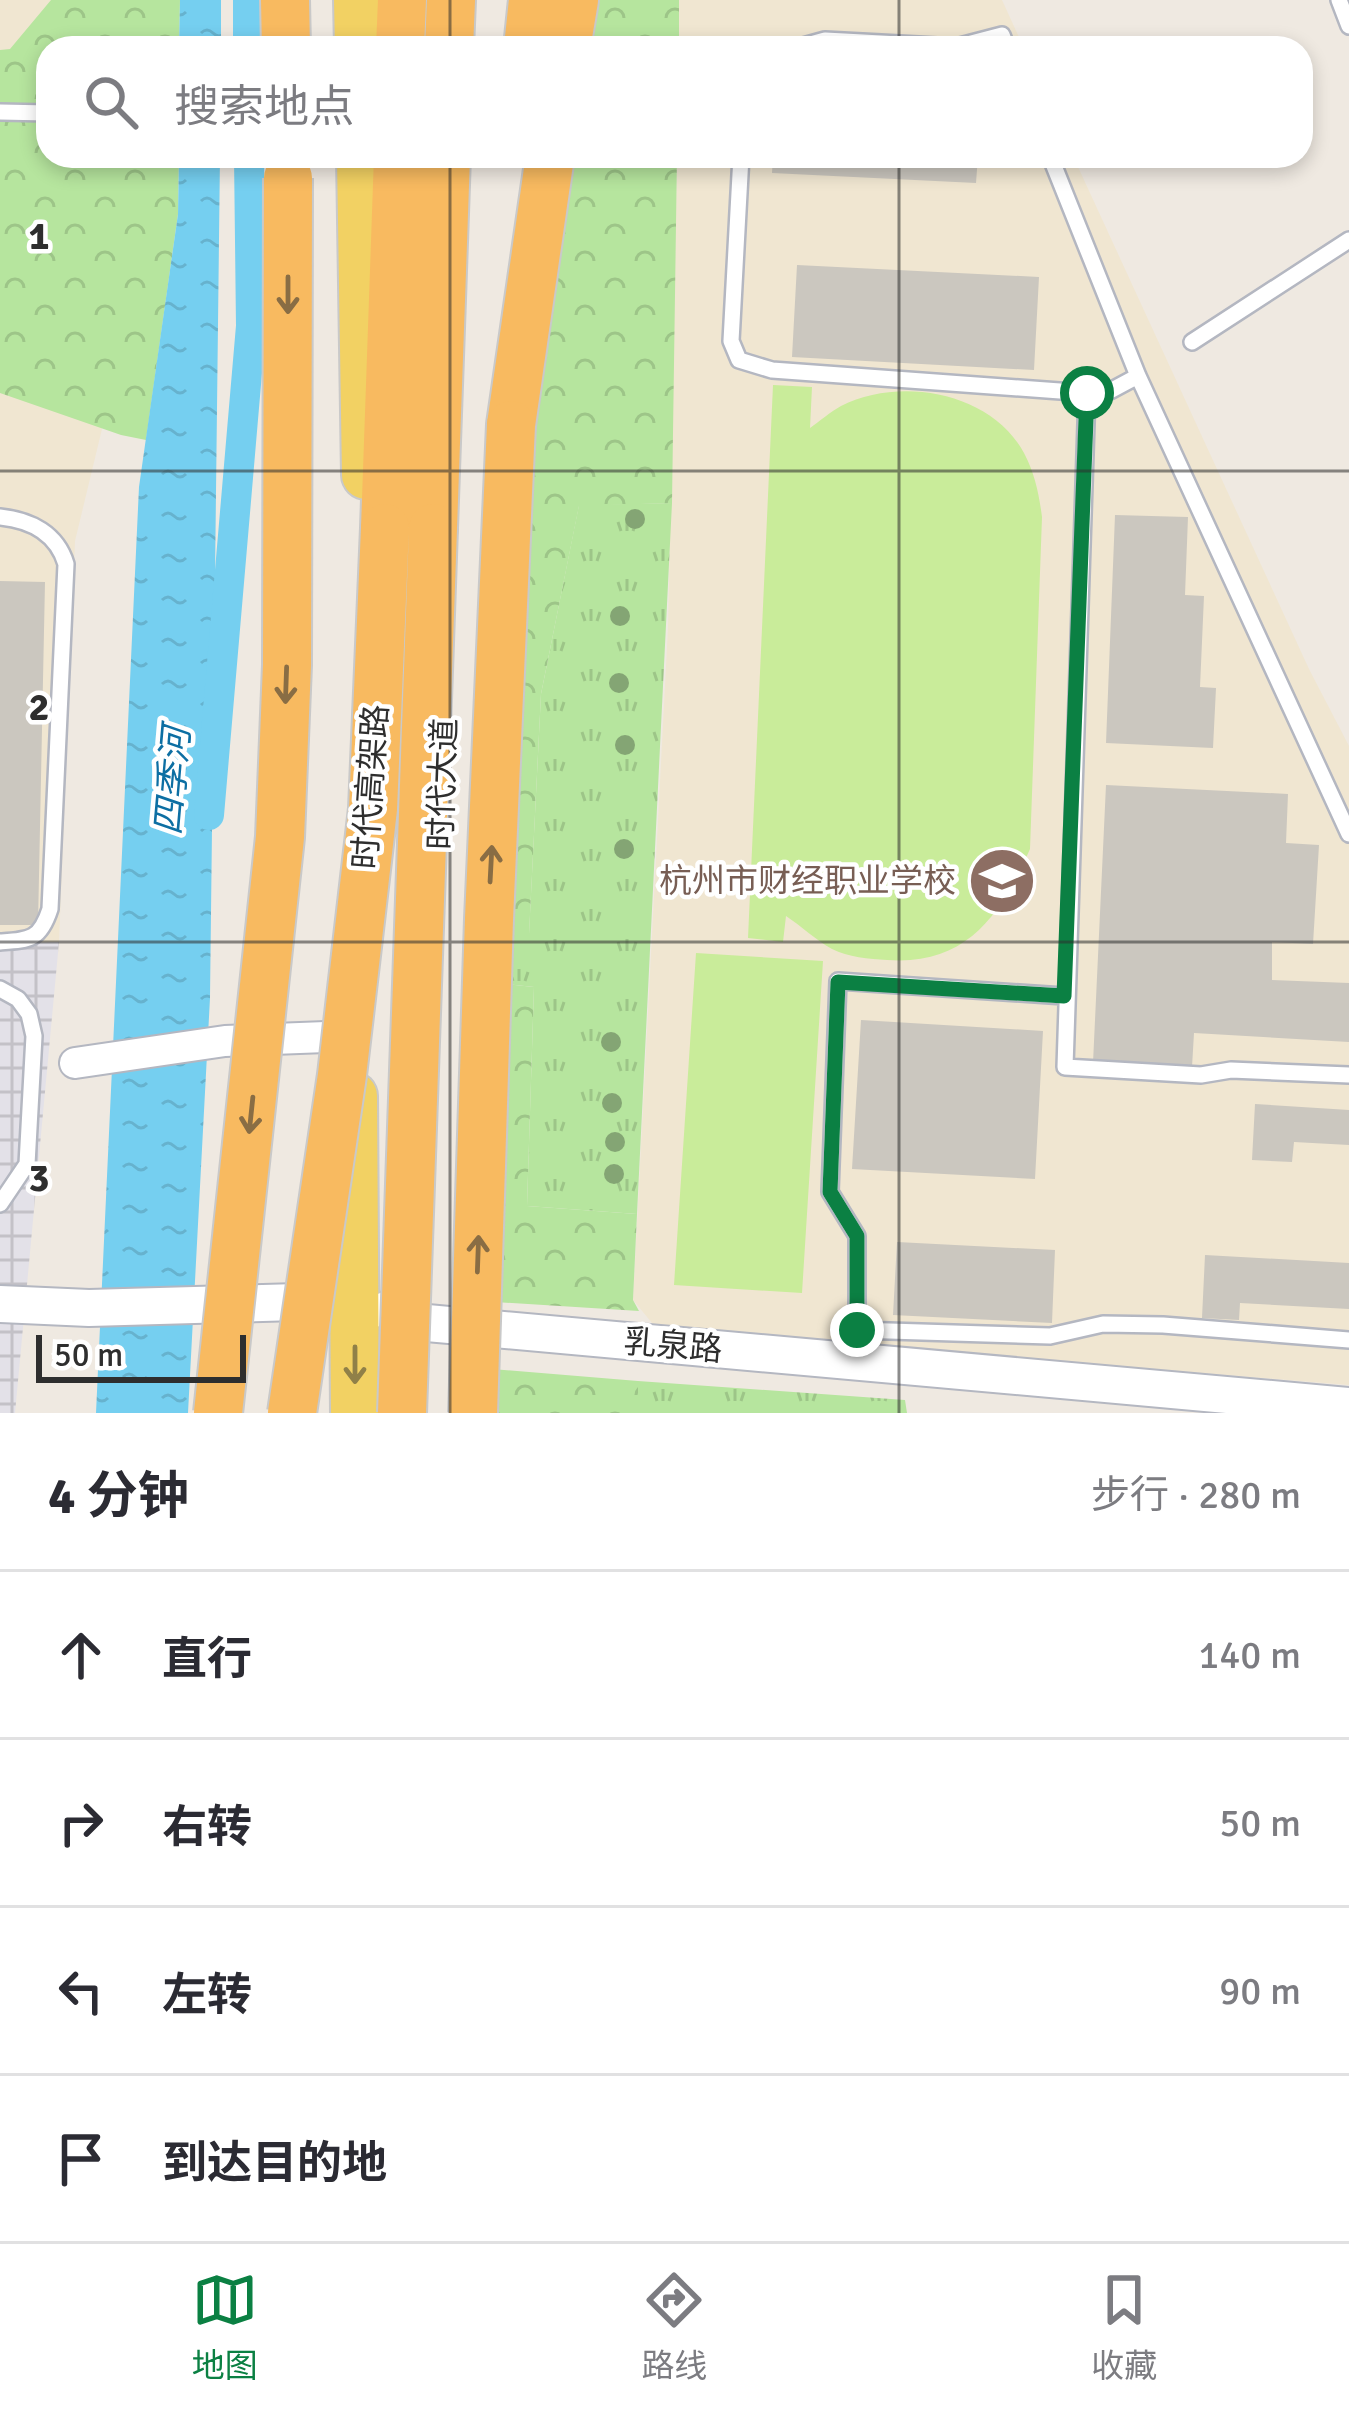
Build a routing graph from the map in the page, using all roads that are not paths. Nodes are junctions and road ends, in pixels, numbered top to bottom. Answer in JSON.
{"nodes":[{"id":1,"x":285,"y":0,"type":"edge"},
{"id":2,"x":358,"y":0,"type":"edge"},
{"id":3,"x":402,"y":0,"type":"edge"},
{"id":4,"x":451,"y":0,"type":"edge"},
{"id":5,"x":466,"y":0,"type":"edge"},
{"id":6,"x":533,"y":0,"type":"edge"},
{"id":7,"x":574,"y":0,"type":"edge"},
{"id":8,"x":1339,"y":0,"type":"edge"},
{"id":9,"x":1349,"y":26,"type":"edge"},
{"id":10,"x":286,"y":36,"type":"edge"},
{"id":11,"x":359,"y":36,"type":"edge"},
{"id":12,"x":400,"y":36,"type":"edge"},
{"id":13,"x":450,"y":36,"type":"edge"},
{"id":14,"x":464,"y":36,"type":"edge"},
{"id":15,"x":529,"y":36,"type":"edge"},
{"id":16,"x":568,"y":36,"type":"edge"},
{"id":17,"x":0,"y":112,"type":"edge"},
{"id":18,"x":36,"y":113,"type":"edge"},
{"id":19,"x":288,"y":168,"type":"edge"},
{"id":20,"x":361,"y":168,"type":"edge"},
{"id":21,"x":398,"y":168,"type":"edge"},
{"id":22,"x":446,"y":168,"type":"edge"},
{"id":23,"x":461,"y":168,"type":"edge"},
{"id":24,"x":521,"y":168,"type":"edge"},
{"id":25,"x":548,"y":168,"type":"edge"},
{"id":26,"x":740,"y":168,"type":"edge"},
{"id":27,"x":1055,"y":168,"type":"edge"},
{"id":28,"x":1349,"y":240,"type":"edge"},
{"id":29,"x":1192,"y":342,"type":"dead end"},
{"id":30,"x":1138,"y":376,"type":"junction"},
{"id":31,"x":1087,"y":393,"type":"junction"},
{"id":32,"x":511,"y":425,"type":"junction"},
{"id":33,"x":0,"y":517,"type":"edge"},
{"id":34,"x":1349,"y":834,"type":"edge"},
{"id":35,"x":0,"y":942,"type":"edge"},
{"id":36,"x":0,"y":989,"type":"edge"},
{"id":37,"x":1064,"y":996,"type":"junction"},
{"id":38,"x":352,"y":1036,"type":"junction"},
{"id":39,"x":75,"y":1063,"type":"dead end"},
{"id":40,"x":1349,"y":1075,"type":"edge"},
{"id":41,"x":0,"y":1204,"type":"edge"},
{"id":42,"x":354,"y":1300,"type":"junction"},
{"id":43,"x":0,"y":1304,"type":"edge"},
{"id":44,"x":427,"y":1324,"type":"junction"},
{"id":45,"x":1349,"y":1340,"type":"edge"},
{"id":46,"x":1349,"y":1406,"type":"edge"},
{"id":47,"x":218,"y":1413,"type":"edge"},
{"id":48,"x":292,"y":1413,"type":"edge"},
{"id":49,"x":355,"y":1413,"type":"edge"},
{"id":50,"x":402,"y":1413,"type":"edge"},
{"id":51,"x":424,"y":1413,"type":"edge"},
{"id":52,"x":473,"y":1413,"type":"edge"}],
"edges":[{"from":1,"to":10,"type":"highway"},
{"from":2,"to":11,"type":"main road"},
{"from":3,"to":12,"type":"highway"},
{"from":4,"to":13,"type":"highway"},
{"from":5,"to":14,"type":"main road"},
{"from":6,"to":15,"type":"highway"},
{"from":7,"to":16,"type":"highway"},
{"from":8,"to":9,"type":"lane"},
{"from":17,"to":18,"type":"lane"},
{"from":19,"to":47,"type":"highway","one_way":true,"bridge":true},
{"from":20,"to":38,"type":"main road"},
{"from":21,"to":48,"type":"highway","name":"时代高架路","bridge":true},
{"from":22,"to":50,"type":"highway","name":"时代高架路","bridge":true},
{"from":23,"to":44,"type":"main road","name":"时代大道"},
{"from":24,"to":32,"type":"highway"},
{"from":25,"to":32,"type":"highway"},
{"from":26,"to":31,"type":"lane"},
{"from":27,"to":30,"type":"lane"},
{"from":28,"to":29,"type":"lane"},
{"from":30,"to":31,"type":"lane"},
{"from":30,"to":34,"type":"lane"},
{"from":31,"to":37,"type":"lane"},
{"from":52,"to":32,"type":"highway","one_way":true,"bridge":true},
{"from":33,"to":35,"type":"lane"},
{"from":36,"to":41,"type":"lane"},
{"from":37,"to":40,"type":"lane"},
{"from":37,"to":45,"type":"lane"},
{"from":38,"to":39,"type":"street"},
{"from":38,"to":42,"type":"main road"},
{"from":42,"to":43,"type":"street","name":"乳泉路"},
{"from":42,"to":44,"type":"street","name":"乳泉路"},
{"from":42,"to":49,"type":"main road","one_way":true},
{"from":44,"to":46,"type":"street","name":"乳泉路"},
{"from":44,"to":51,"type":"main road","name":"时代大道"}]}
